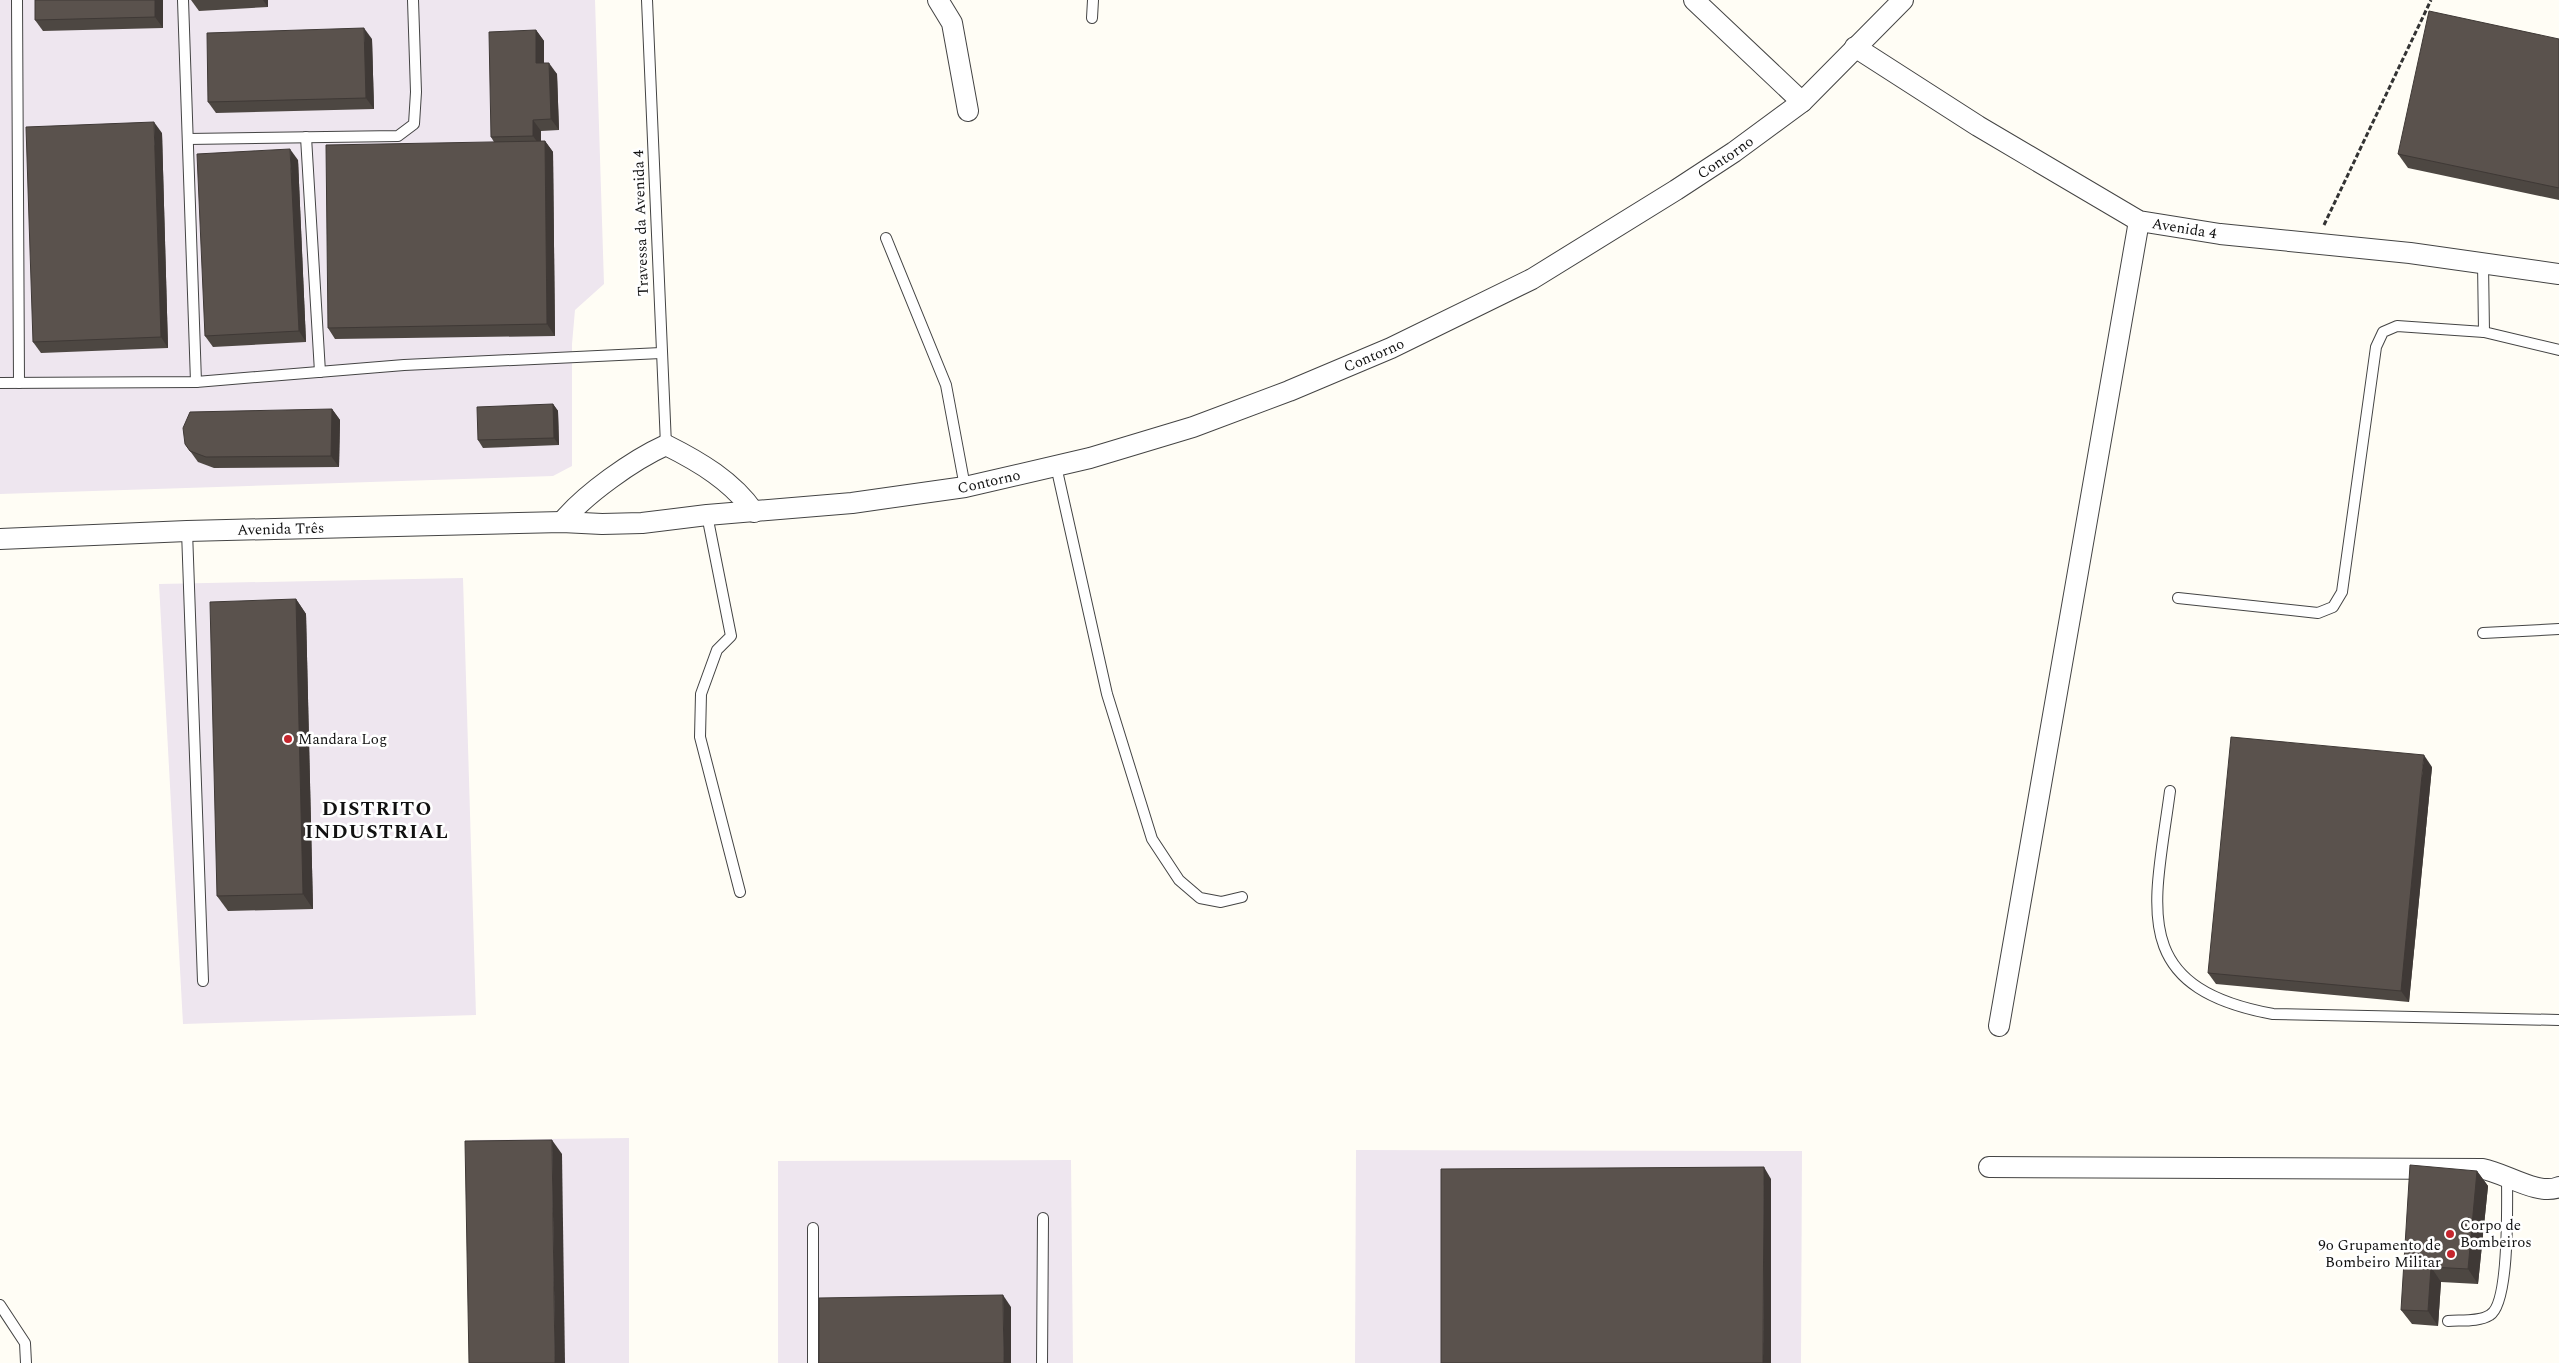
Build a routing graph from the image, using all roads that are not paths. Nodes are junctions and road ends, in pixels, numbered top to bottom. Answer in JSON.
{"nodes":[{"id":1,"x":18,"y":0,"type":"edge"},
{"id":2,"x":184,"y":0,"type":"edge"},
{"id":3,"x":413,"y":0,"type":"edge"},
{"id":4,"x":647,"y":0,"type":"edge"},
{"id":5,"x":938,"y":0,"type":"edge"},
{"id":6,"x":1094,"y":0,"type":"edge"},
{"id":7,"x":1694,"y":0,"type":"edge"},
{"id":8,"x":1903,"y":0,"type":"edge"},
{"id":9,"x":1092,"y":18,"type":"dead end"},
{"id":10,"x":1854,"y":47,"type":"junction"},
{"id":11,"x":1802,"y":102,"type":"junction"},
{"id":12,"x":968,"y":111,"type":"dead end"},
{"id":13,"x":306,"y":137,"type":"junction"},
{"id":14,"x":188,"y":139,"type":"junction"},
{"id":15,"x":2139,"y":221,"type":"junction"},
{"id":16,"x":886,"y":238,"type":"dead end"},
{"id":17,"x":2483,"y":263,"type":"junction"},
{"id":18,"x":2559,"y":274,"type":"edge"},
{"id":19,"x":2484,"y":332,"type":"junction"},
{"id":20,"x":2559,"y":350,"type":"edge"},
{"id":21,"x":661,"y":353,"type":"junction"},
{"id":22,"x":320,"y":372,"type":"junction"},
{"id":23,"x":196,"y":382,"type":"junction"},
{"id":24,"x":0,"y":383,"type":"edge"},
{"id":25,"x":19,"y":383,"type":"junction"},
{"id":26,"x":666,"y":445,"type":"junction"},
{"id":27,"x":1056,"y":466,"type":"junction"},
{"id":28,"x":965,"y":487,"type":"junction"},
{"id":29,"x":754,"y":512,"type":"junction"},
{"id":30,"x":707,"y":515,"type":"junction"},
{"id":31,"x":562,"y":522,"type":"junction"},
{"id":32,"x":187,"y":531,"type":"junction"},
{"id":33,"x":0,"y":539,"type":"edge"},
{"id":34,"x":2178,"y":598,"type":"dead end"},
{"id":35,"x":2559,"y":629,"type":"edge"},
{"id":36,"x":2483,"y":633,"type":"dead end"},
{"id":37,"x":2170,"y":791,"type":"dead end"},
{"id":38,"x":740,"y":892,"type":"dead end"},
{"id":39,"x":1242,"y":896,"type":"dead end"},
{"id":40,"x":203,"y":982,"type":"dead end"},
{"id":41,"x":2559,"y":1020,"type":"edge"},
{"id":42,"x":1999,"y":1026,"type":"dead end"},
{"id":43,"x":1989,"y":1167,"type":"dead end"},
{"id":44,"x":2507,"y":1175,"type":"junction"},
{"id":45,"x":2557,"y":1189,"type":"edge"},
{"id":46,"x":1043,"y":1218,"type":"dead end"},
{"id":47,"x":813,"y":1228,"type":"dead end"},
{"id":48,"x":0,"y":1305,"type":"edge"},
{"id":49,"x":2448,"y":1321,"type":"dead end"},
{"id":50,"x":26,"y":1363,"type":"edge"},
{"id":51,"x":813,"y":1363,"type":"edge"},
{"id":52,"x":1042,"y":1363,"type":"edge"}],
"edges":[{"from":1,"to":25,"type":"lane"},
{"from":2,"to":14,"type":"lane"},
{"from":3,"to":13,"type":"lane"},
{"from":4,"to":21,"type":"lane","name":"Travessa da Avenida 4"},
{"from":5,"to":12,"type":"street"},
{"from":6,"to":9,"type":"lane"},
{"from":7,"to":11,"type":"street"},
{"from":8,"to":10,"type":"street","name":"Contorno"},
{"from":10,"to":11,"type":"street","name":"Contorno"},
{"from":10,"to":15,"type":"street","name":"Avenida 4"},
{"from":11,"to":27,"type":"street","name":"Contorno"},
{"from":13,"to":14,"type":"lane"},
{"from":13,"to":22,"type":"lane"},
{"from":14,"to":23,"type":"lane"},
{"from":15,"to":17,"type":"street","name":"Avenida 4"},
{"from":15,"to":42,"type":"street"},
{"from":16,"to":28,"type":"lane"},
{"from":17,"to":18,"type":"street","name":"Avenida 4"},
{"from":17,"to":19,"type":"lane"},
{"from":19,"to":20,"type":"lane"},
{"from":19,"to":34,"type":"lane"},
{"from":21,"to":22,"type":"lane"},
{"from":21,"to":26,"type":"lane","name":"Travessa da Avenida 4"},
{"from":22,"to":23,"type":"lane"},
{"from":23,"to":25,"type":"lane"},
{"from":24,"to":25,"type":"lane"},
{"from":26,"to":29,"type":"street"},
{"from":26,"to":31,"type":"street"},
{"from":27,"to":28,"type":"street","name":"Contorno"},
{"from":27,"to":39,"type":"lane"},
{"from":28,"to":29,"type":"street","name":"Contorno"},
{"from":29,"to":30,"type":"street","name":"Contorno"},
{"from":30,"to":31,"type":"street","name":"Avenida Três"},
{"from":30,"to":38,"type":"lane"},
{"from":31,"to":32,"type":"street","name":"Avenida Três"},
{"from":32,"to":33,"type":"street","name":"Avenida Três"},
{"from":32,"to":40,"type":"lane"},
{"from":35,"to":36,"type":"lane"},
{"from":37,"to":41,"type":"lane"},
{"from":43,"to":44,"type":"street"},
{"from":44,"to":45,"type":"street"},
{"from":44,"to":49,"type":"lane"},
{"from":46,"to":52,"type":"lane"},
{"from":47,"to":51,"type":"lane"},
{"from":48,"to":50,"type":"lane"}]}
